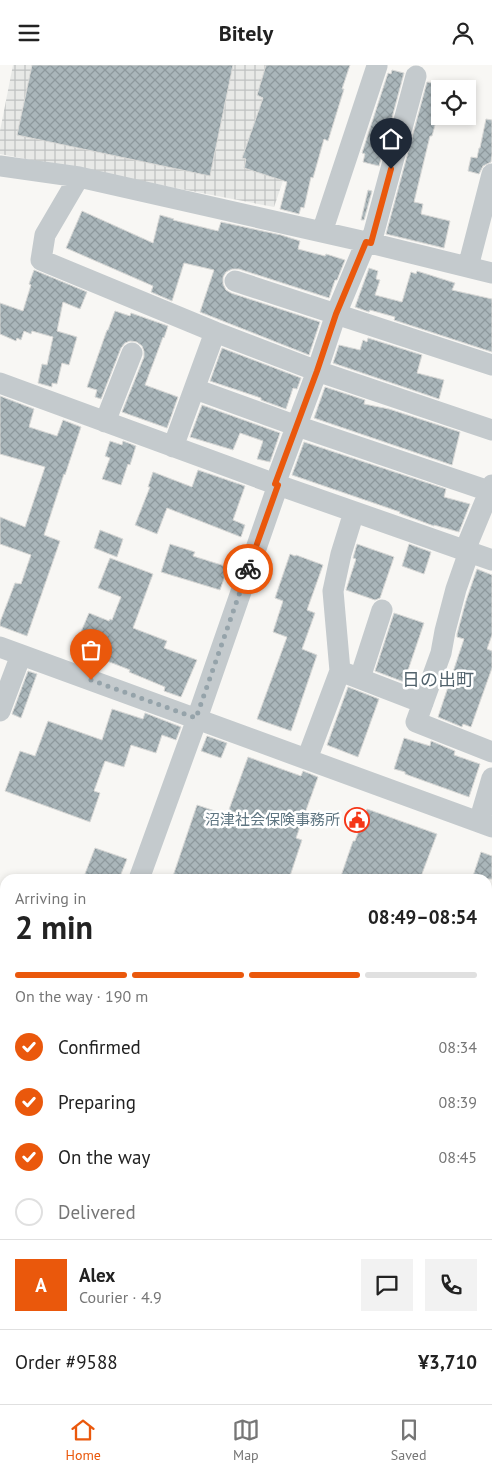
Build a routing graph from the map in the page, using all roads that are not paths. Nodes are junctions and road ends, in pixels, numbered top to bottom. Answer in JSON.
{"nodes":[{"id":1,"x":377,"y":66,"type":"edge"},
{"id":2,"x":416,"y":76,"type":"dead end"},
{"id":3,"x":0,"y":166,"type":"edge"},
{"id":4,"x":492,"y":175,"type":"edge"},
{"id":5,"x":79,"y":177,"type":"junction"},
{"id":6,"x":322,"y":232,"type":"junction"},
{"id":7,"x":369,"y":243,"type":"junction"},
{"id":8,"x":468,"y":267,"type":"junction"},
{"id":9,"x":492,"y":273,"type":"edge"},
{"id":10,"x":236,"y":281,"type":"dead end"},
{"id":11,"x":336,"y":314,"type":"junction"},
{"id":12,"x":215,"y":332,"type":"junction"},
{"id":13,"x":132,"y":353,"type":"dead end"},
{"id":14,"x":492,"y":365,"type":"edge"},
{"id":15,"x":317,"y":371,"type":"junction"},
{"id":16,"x":0,"y":383,"type":"edge"},
{"id":17,"x":195,"y":389,"type":"junction"},
{"id":18,"x":105,"y":422,"type":"junction"},
{"id":19,"x":297,"y":426,"type":"junction"},
{"id":20,"x":492,"y":430,"type":"edge"},
{"id":21,"x":173,"y":447,"type":"junction"},
{"id":22,"x":276,"y":485,"type":"junction"},
{"id":23,"x":491,"y":489,"type":"edge"},
{"id":24,"x":354,"y":512,"type":"junction"},
{"id":25,"x":467,"y":551,"type":"junction"},
{"id":26,"x":492,"y":560,"type":"edge"},
{"id":27,"x":382,"y":610,"type":"dead end"},
{"id":28,"x":0,"y":647,"type":"edge"},
{"id":29,"x":21,"y":655,"type":"junction"},
{"id":30,"x":350,"y":675,"type":"junction"},
{"id":31,"x":423,"y":703,"type":"junction"},
{"id":32,"x":0,"y":711,"type":"edge"},
{"id":33,"x":196,"y":718,"type":"junction"},
{"id":34,"x":492,"y":752,"type":"edge"},
{"id":35,"x":307,"y":759,"type":"junction"},
{"id":36,"x":492,"y":778,"type":"edge"},
{"id":37,"x":486,"y":824,"type":"edge"},
{"id":38,"x":141,"y":874,"type":"edge"}],
"edges":[{"from":1,"to":6,"type":"street"},
{"from":2,"to":7,"type":"street"},
{"from":3,"to":5,"type":"street"},
{"from":4,"to":8,"type":"street"},
{"from":5,"to":6,"type":"street"},
{"from":5,"to":12,"type":"street"},
{"from":6,"to":7,"type":"street"},
{"from":7,"to":8,"type":"street"},
{"from":7,"to":11,"type":"street"},
{"from":8,"to":9,"type":"street"},
{"from":10,"to":11,"type":"street"},
{"from":11,"to":14,"type":"street"},
{"from":11,"to":15,"type":"street"},
{"from":12,"to":15,"type":"street"},
{"from":12,"to":17,"type":"street"},
{"from":13,"to":18,"type":"street"},
{"from":15,"to":19,"type":"street"},
{"from":15,"to":20,"type":"street"},
{"from":16,"to":18,"type":"street"},
{"from":17,"to":19,"type":"street"},
{"from":17,"to":21,"type":"street"},
{"from":18,"to":21,"type":"street"},
{"from":19,"to":22,"type":"street"},
{"from":19,"to":23,"type":"street"},
{"from":21,"to":22,"type":"street"},
{"from":22,"to":24,"type":"street"},
{"from":22,"to":33,"type":"street"},
{"from":23,"to":25,"type":"street"},
{"from":24,"to":25,"type":"street"},
{"from":24,"to":30,"type":"street"},
{"from":25,"to":26,"type":"street"},
{"from":25,"to":31,"type":"street"},
{"from":27,"to":30,"type":"street"},
{"from":28,"to":29,"type":"street"},
{"from":29,"to":32,"type":"street"},
{"from":29,"to":33,"type":"street"},
{"from":30,"to":31,"type":"street"},
{"from":30,"to":35,"type":"street"},
{"from":31,"to":34,"type":"street"},
{"from":33,"to":35,"type":"street"},
{"from":33,"to":38,"type":"street"},
{"from":35,"to":37,"type":"street"},
{"from":36,"to":37,"type":"street"}]}
